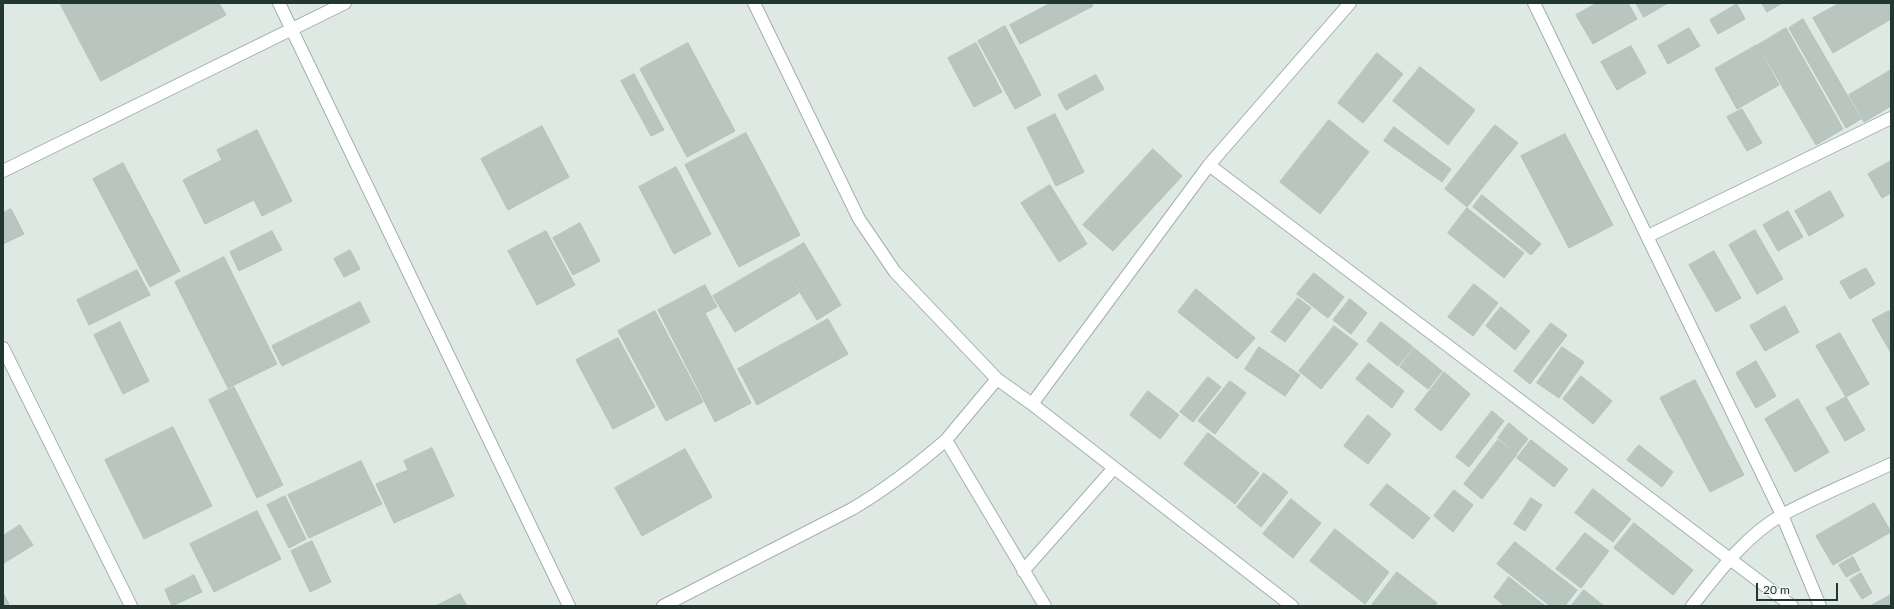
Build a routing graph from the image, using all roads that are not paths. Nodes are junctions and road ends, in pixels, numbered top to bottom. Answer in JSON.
{"nodes":[{"id":1,"x":279,"y":3,"type":"edge"},
{"id":2,"x":345,"y":3,"type":"edge"},
{"id":3,"x":754,"y":3,"type":"edge"},
{"id":4,"x":1350,"y":3,"type":"edge"},
{"id":5,"x":1534,"y":3,"type":"edge"},
{"id":6,"x":292,"y":28,"type":"junction"},
{"id":7,"x":1891,"y":118,"type":"edge"},
{"id":8,"x":1209,"y":165,"type":"junction"},
{"id":9,"x":3,"y":171,"type":"edge"},
{"id":10,"x":1648,"y":236,"type":"junction"},
{"id":11,"x":3,"y":348,"type":"edge"},
{"id":12,"x":997,"y":379,"type":"junction"},
{"id":13,"x":1032,"y":404,"type":"junction"},
{"id":14,"x":946,"y":440,"type":"junction"},
{"id":15,"x":1891,"y":464,"type":"edge"},
{"id":16,"x":1114,"y":468,"type":"junction"},
{"id":17,"x":1782,"y":515,"type":"junction"},
{"id":18,"x":1729,"y":559,"type":"junction"},
{"id":19,"x":1023,"y":570,"type":"junction"},
{"id":20,"x":131,"y":606,"type":"edge"},
{"id":21,"x":570,"y":606,"type":"edge"},
{"id":22,"x":662,"y":606,"type":"edge"},
{"id":23,"x":1045,"y":606,"type":"edge"},
{"id":24,"x":1292,"y":606,"type":"edge"},
{"id":25,"x":1692,"y":606,"type":"edge"},
{"id":26,"x":1792,"y":606,"type":"edge"},
{"id":27,"x":1820,"y":606,"type":"edge"}],
"edges":[{"from":1,"to":6,"type":"street"},
{"from":2,"to":6,"type":"street"},
{"from":3,"to":12,"type":"street"},
{"from":4,"to":8,"type":"street"},
{"from":5,"to":10,"type":"street"},
{"from":6,"to":9,"type":"street"},
{"from":6,"to":21,"type":"street"},
{"from":7,"to":10,"type":"street"},
{"from":8,"to":13,"type":"street"},
{"from":8,"to":18,"type":"street"},
{"from":10,"to":17,"type":"street"},
{"from":11,"to":20,"type":"street"},
{"from":12,"to":13,"type":"street"},
{"from":12,"to":14,"type":"street"},
{"from":13,"to":16,"type":"street"},
{"from":14,"to":19,"type":"street"},
{"from":14,"to":22,"type":"street"},
{"from":15,"to":17,"type":"street"},
{"from":16,"to":19,"type":"street"},
{"from":16,"to":24,"type":"street"},
{"from":17,"to":18,"type":"street"},
{"from":17,"to":27,"type":"street"},
{"from":18,"to":25,"type":"street"},
{"from":18,"to":26,"type":"street"},
{"from":19,"to":23,"type":"street"}]}
